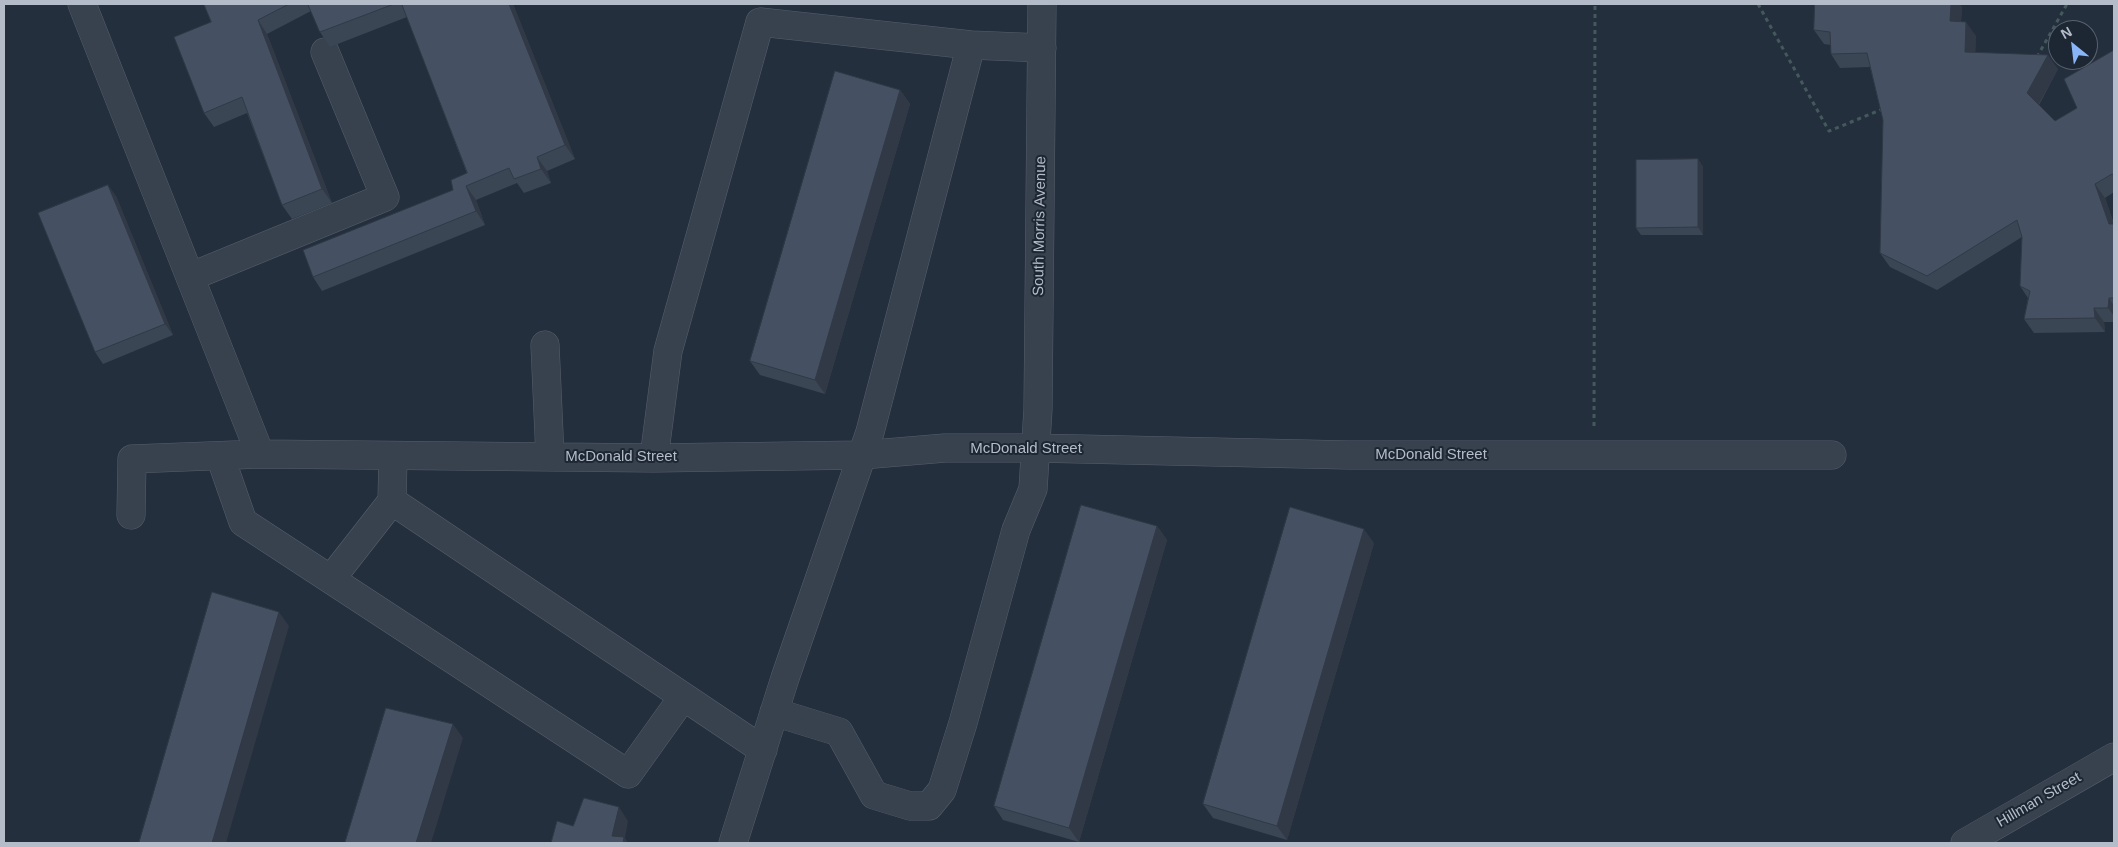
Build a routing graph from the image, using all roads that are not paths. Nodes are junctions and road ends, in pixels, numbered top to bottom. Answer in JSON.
{"nodes":[{"id":1,"x":82,"y":4,"type":"edge"},
{"id":2,"x":1042,"y":4,"type":"edge"},
{"id":3,"x":972,"y":45,"type":"junction"},
{"id":4,"x":1042,"y":48,"type":"junction"},
{"id":5,"x":325,"y":52,"type":"edge"},
{"id":6,"x":190,"y":277,"type":"junction"},
{"id":7,"x":545,"y":345,"type":"dead end"},
{"id":8,"x":1036,"y":448,"type":"junction"},
{"id":9,"x":260,"y":454,"type":"junction"},
{"id":10,"x":862,"y":455,"type":"junction"},
{"id":11,"x":1832,"y":455,"type":"dead end"},
{"id":12,"x":220,"y":456,"type":"junction"},
{"id":13,"x":393,"y":456,"type":"junction"},
{"id":14,"x":550,"y":457,"type":"junction"},
{"id":15,"x":654,"y":458,"type":"junction"},
{"id":16,"x":392,"y":501,"type":"junction"},
{"id":17,"x":131,"y":515,"type":"dead end"},
{"id":18,"x":330,"y":579,"type":"junction"},
{"id":19,"x":683,"y":696,"type":"junction"},
{"id":20,"x":774,"y":712,"type":"junction"},
{"id":21,"x":763,"y":750,"type":"junction"},
{"id":22,"x":2114,"y":757,"type":"edge"},
{"id":23,"x":733,"y":843,"type":"edge"},
{"id":24,"x":1965,"y":843,"type":"edge"}],
"edges":[{"from":1,"to":6,"type":"street"},
{"from":2,"to":4,"type":"street","name":"South Morris Avenue"},
{"from":3,"to":4,"type":"street"},
{"from":3,"to":10,"type":"street"},
{"from":3,"to":15,"type":"street"},
{"from":4,"to":8,"type":"street","name":"South Morris Avenue"},
{"from":5,"to":6,"type":"street"},
{"from":6,"to":9,"type":"street"},
{"from":7,"to":14,"type":"street"},
{"from":8,"to":10,"type":"street","name":"McDonald Street"},
{"from":8,"to":11,"type":"street","name":"McDonald Street"},
{"from":8,"to":20,"type":"street","name":"South Morris Avenue"},
{"from":9,"to":12,"type":"street","name":"McDonald Street"},
{"from":9,"to":13,"type":"street","name":"McDonald Street"},
{"from":10,"to":15,"type":"street","name":"McDonald Street"},
{"from":10,"to":20,"type":"street"},
{"from":12,"to":17,"type":"street","name":"McDonald Street"},
{"from":12,"to":18,"type":"street"},
{"from":13,"to":14,"type":"street","name":"McDonald Street"},
{"from":13,"to":16,"type":"street"},
{"from":14,"to":15,"type":"street","name":"McDonald Street"},
{"from":16,"to":18,"type":"street"},
{"from":16,"to":19,"type":"street"},
{"from":18,"to":19,"type":"street"},
{"from":19,"to":21,"type":"street"},
{"from":20,"to":21,"type":"street"},
{"from":21,"to":23,"type":"street"},
{"from":22,"to":24,"type":"street","name":"Hillman Street"}]}
